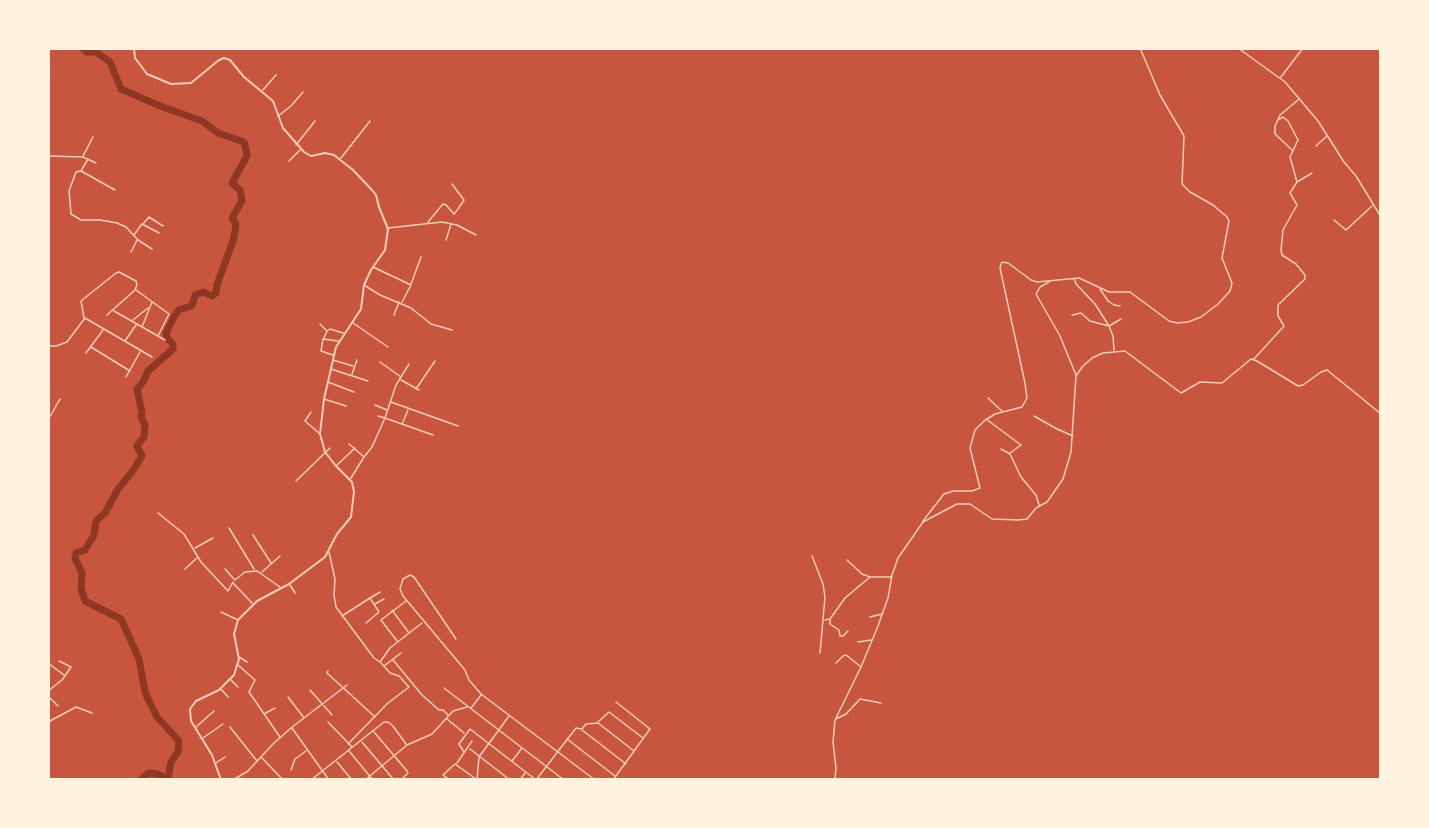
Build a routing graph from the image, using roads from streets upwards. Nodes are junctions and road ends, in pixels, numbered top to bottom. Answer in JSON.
{"nodes":[{"id":1,"x":134,"y":48,"type":"edge"},
{"id":2,"x":1140,"y":48,"type":"edge"},
{"id":3,"x":1238,"y":48,"type":"edge"},
{"id":4,"x":1303,"y":48,"type":"edge"},
{"id":5,"x":276,"y":75,"type":"dead end"},
{"id":6,"x":1281,"y":77,"type":"junction"},
{"id":7,"x":262,"y":91,"type":"junction"},
{"id":8,"x":303,"y":92,"type":"dead end"},
{"id":9,"x":1298,"y":100,"type":"junction"},
{"id":10,"x":278,"y":116,"type":"junction"},
{"id":11,"x":1278,"y":120,"type":"junction"},
{"id":12,"x":315,"y":121,"type":"dead end"},
{"id":13,"x":370,"y":121,"type":"dead end"},
{"id":14,"x":1328,"y":135,"type":"junction"},
{"id":15,"x":93,"y":138,"type":"dead end"},
{"id":16,"x":296,"y":145,"type":"junction"},
{"id":17,"x":1316,"y":146,"type":"dead end"},
{"id":18,"x":301,"y":150,"type":"junction"},
{"id":19,"x":1292,"y":151,"type":"junction"},
{"id":20,"x":48,"y":157,"type":"edge"},
{"id":21,"x":83,"y":157,"type":"junction"},
{"id":22,"x":87,"y":159,"type":"junction"},
{"id":23,"x":340,"y":159,"type":"junction"},
{"id":24,"x":289,"y":161,"type":"dead end"},
{"id":25,"x":96,"y":163,"type":"dead end"},
{"id":26,"x":81,"y":171,"type":"junction"},
{"id":27,"x":1312,"y":173,"type":"dead end"},
{"id":28,"x":1297,"y":182,"type":"junction"},
{"id":29,"x":452,"y":184,"type":"dead end"},
{"id":30,"x":116,"y":190,"type":"dead end"},
{"id":31,"x":1373,"y":205,"type":"junction"},
{"id":32,"x":1381,"y":217,"type":"edge"},
{"id":33,"x":1334,"y":220,"type":"dead end"},
{"id":34,"x":428,"y":222,"type":"junction"},
{"id":35,"x":451,"y":223,"type":"junction"},
{"id":36,"x":142,"y":224,"type":"junction"},
{"id":37,"x":163,"y":226,"type":"dead end"},
{"id":38,"x":388,"y":229,"type":"junction"},
{"id":39,"x":159,"y":232,"type":"dead end"},
{"id":40,"x":476,"y":235,"type":"dead end"},
{"id":41,"x":134,"y":236,"type":"junction"},
{"id":42,"x":138,"y":240,"type":"junction"},
{"id":43,"x":446,"y":240,"type":"dead end"},
{"id":44,"x":152,"y":249,"type":"dead end"},
{"id":45,"x":130,"y":252,"type":"dead end"},
{"id":46,"x":422,"y":257,"type":"dead end"},
{"id":47,"x":373,"y":267,"type":"junction"},
{"id":48,"x":1074,"y":278,"type":"junction"},
{"id":49,"x":1051,"y":280,"type":"junction"},
{"id":50,"x":364,"y":285,"type":"junction"},
{"id":51,"x":411,"y":285,"type":"junction"},
{"id":52,"x":1100,"y":288,"type":"junction"},
{"id":53,"x":135,"y":290,"type":"junction"},
{"id":54,"x":153,"y":302,"type":"junction"},
{"id":55,"x":401,"y":303,"type":"junction"},
{"id":56,"x":1120,"y":306,"type":"dead end"},
{"id":57,"x":149,"y":308,"type":"junction"},
{"id":58,"x":113,"y":310,"type":"junction"},
{"id":59,"x":107,"y":315,"type":"dead end"},
{"id":60,"x":394,"y":315,"type":"dead end"},
{"id":61,"x":1072,"y":315,"type":"dead end"},
{"id":62,"x":84,"y":318,"type":"junction"},
{"id":63,"x":1121,"y":319,"type":"dead end"},
{"id":64,"x":132,"y":321,"type":"junction"},
{"id":65,"x":352,"y":323,"type":"junction"},
{"id":66,"x":136,"y":324,"type":"junction"},
{"id":67,"x":320,"y":324,"type":"dead end"},
{"id":68,"x":1109,"y":326,"type":"junction"},
{"id":69,"x":142,"y":327,"type":"junction"},
{"id":70,"x":103,"y":330,"type":"junction"},
{"id":71,"x":452,"y":330,"type":"dead end"},
{"id":72,"x":327,"y":331,"type":"junction"},
{"id":73,"x":344,"y":333,"type":"junction"},
{"id":74,"x":158,"y":336,"type":"junction"},
{"id":75,"x":324,"y":339,"type":"junction"},
{"id":76,"x":165,"y":340,"type":"dead end"},
{"id":77,"x":338,"y":341,"type":"junction"},
{"id":78,"x":124,"y":342,"type":"junction"},
{"id":79,"x":48,"y":346,"type":"edge"},
{"id":80,"x":91,"y":347,"type":"junction"},
{"id":81,"x":388,"y":347,"type":"dead end"},
{"id":82,"x":141,"y":351,"type":"junction"},
{"id":83,"x":1114,"y":351,"type":"junction"},
{"id":84,"x":86,"y":353,"type":"dead end"},
{"id":85,"x":333,"y":356,"type":"junction"},
{"id":86,"x":152,"y":357,"type":"dead end"},
{"id":87,"x":332,"y":360,"type":"junction"},
{"id":88,"x":357,"y":360,"type":"dead end"},
{"id":89,"x":1254,"y":360,"type":"junction"},
{"id":90,"x":435,"y":361,"type":"dead end"},
{"id":91,"x":380,"y":362,"type":"dead end"},
{"id":92,"x":409,"y":364,"type":"dead end"},
{"id":93,"x":353,"y":366,"type":"dead end"},
{"id":94,"x":330,"y":368,"type":"junction"},
{"id":95,"x":130,"y":371,"type":"junction"},
{"id":96,"x":352,"y":375,"type":"junction"},
{"id":97,"x":1076,"y":376,"type":"junction"},
{"id":98,"x":126,"y":377,"type":"dead end"},
{"id":99,"x":401,"y":378,"type":"junction"},
{"id":100,"x":368,"y":381,"type":"dead end"},
{"id":101,"x":327,"y":382,"type":"junction"},
{"id":102,"x":354,"y":392,"type":"dead end"},
{"id":103,"x":988,"y":398,"type":"dead end"},
{"id":104,"x":60,"y":399,"type":"dead end"},
{"id":105,"x":324,"y":399,"type":"junction"},
{"id":106,"x":391,"y":402,"type":"junction"},
{"id":107,"x":375,"y":405,"type":"dead end"},
{"id":108,"x":346,"y":406,"type":"dead end"},
{"id":109,"x":388,"y":410,"type":"junction"},
{"id":110,"x":408,"y":410,"type":"junction"},
{"id":111,"x":310,"y":412,"type":"dead end"},
{"id":112,"x":1004,"y":413,"type":"junction"},
{"id":113,"x":1381,"y":414,"type":"edge"},
{"id":114,"x":378,"y":416,"type":"dead end"},
{"id":115,"x":1034,"y":416,"type":"dead end"},
{"id":116,"x":385,"y":418,"type":"junction"},
{"id":117,"x":986,"y":419,"type":"junction"},
{"id":118,"x":48,"y":420,"type":"edge"},
{"id":119,"x":402,"y":424,"type":"junction"},
{"id":120,"x":458,"y":426,"type":"dead end"},
{"id":121,"x":320,"y":434,"type":"junction"},
{"id":122,"x":433,"y":435,"type":"dead end"},
{"id":123,"x":1073,"y":436,"type":"junction"},
{"id":124,"x":349,"y":444,"type":"dead end"},
{"id":125,"x":330,"y":448,"type":"dead end"},
{"id":126,"x":354,"y":448,"type":"junction"},
{"id":127,"x":1001,"y":449,"type":"dead end"},
{"id":128,"x":325,"y":452,"type":"junction"},
{"id":129,"x":1009,"y":453,"type":"junction"},
{"id":130,"x":364,"y":457,"type":"junction"},
{"id":131,"x":336,"y":466,"type":"junction"},
{"id":132,"x":351,"y":478,"type":"junction"},
{"id":133,"x":296,"y":481,"type":"dead end"},
{"id":134,"x":1039,"y":506,"type":"junction"},
{"id":135,"x":158,"y":513,"type":"dead end"},
{"id":136,"x":923,"y":522,"type":"junction"},
{"id":137,"x":230,"y":528,"type":"dead end"},
{"id":138,"x":253,"y":535,"type":"dead end"},
{"id":139,"x":213,"y":538,"type":"dead end"},
{"id":140,"x":194,"y":549,"type":"junction"},
{"id":141,"x":329,"y":552,"type":"junction"},
{"id":142,"x":280,"y":556,"type":"dead end"},
{"id":143,"x":812,"y":556,"type":"dead end"},
{"id":144,"x":198,"y":557,"type":"junction"},
{"id":145,"x":847,"y":560,"type":"dead end"},
{"id":146,"x":271,"y":563,"type":"junction"},
{"id":147,"x":225,"y":568,"type":"dead end"},
{"id":148,"x":185,"y":569,"type":"dead end"},
{"id":149,"x":254,"y":570,"type":"junction"},
{"id":150,"x":261,"y":573,"type":"junction"},
{"id":151,"x":870,"y":577,"type":"junction"},
{"id":152,"x":892,"y":577,"type":"junction"},
{"id":153,"x":234,"y":582,"type":"junction"},
{"id":154,"x":289,"y":584,"type":"junction"},
{"id":155,"x":281,"y":588,"type":"junction"},
{"id":156,"x":380,"y":592,"type":"dead end"},
{"id":157,"x":295,"y":593,"type":"dead end"},
{"id":158,"x":370,"y":598,"type":"junction"},
{"id":159,"x":384,"y":599,"type":"dead end"},
{"id":160,"x":406,"y":601,"type":"junction"},
{"id":161,"x":253,"y":604,"type":"junction"},
{"id":162,"x":375,"y":604,"type":"junction"},
{"id":163,"x":392,"y":610,"type":"junction"},
{"id":164,"x":221,"y":612,"type":"dead end"},
{"id":165,"x":882,"y":614,"type":"junction"},
{"id":166,"x":342,"y":616,"type":"junction"},
{"id":167,"x":870,"y":617,"type":"dead end"},
{"id":168,"x":830,"y":619,"type":"junction"},
{"id":169,"x":238,"y":620,"type":"junction"},
{"id":170,"x":824,"y":620,"type":"junction"},
{"id":171,"x":423,"y":621,"type":"junction"},
{"id":172,"x":366,"y":623,"type":"dead end"},
{"id":173,"x":848,"y":631,"type":"dead end"},
{"id":174,"x":410,"y":634,"type":"junction"},
{"id":175,"x":456,"y":639,"type":"dead end"},
{"id":176,"x":872,"y":639,"type":"junction"},
{"id":177,"x":398,"y":642,"type":"junction"},
{"id":178,"x":858,"y":642,"type":"dead end"},
{"id":179,"x":401,"y":653,"type":"dead end"},
{"id":180,"x":820,"y":653,"type":"dead end"},
{"id":181,"x":239,"y":657,"type":"junction"},
{"id":182,"x":393,"y":660,"type":"junction"},
{"id":183,"x":58,"y":661,"type":"dead end"},
{"id":184,"x":247,"y":662,"type":"dead end"},
{"id":185,"x":380,"y":662,"type":"junction"},
{"id":186,"x":48,"y":663,"type":"edge"},
{"id":187,"x":836,"y":663,"type":"dead end"},
{"id":188,"x":238,"y":664,"type":"junction"},
{"id":189,"x":383,"y":667,"type":"junction"},
{"id":190,"x":861,"y":667,"type":"junction"},
{"id":191,"x":328,"y":671,"type":"dead end"},
{"id":192,"x":65,"y":675,"type":"junction"},
{"id":193,"x":231,"y":679,"type":"junction"},
{"id":194,"x":347,"y":685,"type":"dead end"},
{"id":195,"x":238,"y":687,"type":"dead end"},
{"id":196,"x":220,"y":688,"type":"junction"},
{"id":197,"x":343,"y":688,"type":"junction"},
{"id":198,"x":444,"y":688,"type":"dead end"},
{"id":199,"x":310,"y":690,"type":"dead end"},
{"id":200,"x":48,"y":691,"type":"edge"},
{"id":201,"x":481,"y":694,"type":"junction"},
{"id":202,"x":48,"y":696,"type":"edge"},
{"id":203,"x":228,"y":697,"type":"dead end"},
{"id":204,"x":288,"y":697,"type":"dead end"},
{"id":205,"x":616,"y":702,"type":"dead end"},
{"id":206,"x":881,"y":703,"type":"dead end"},
{"id":207,"x":324,"y":704,"type":"junction"},
{"id":208,"x":58,"y":706,"type":"dead end"},
{"id":209,"x":275,"y":708,"type":"dead end"},
{"id":210,"x":470,"y":708,"type":"junction"},
{"id":211,"x":214,"y":711,"type":"dead end"},
{"id":212,"x":92,"y":712,"type":"dead end"},
{"id":213,"x":264,"y":715,"type":"junction"},
{"id":214,"x":332,"y":715,"type":"dead end"},
{"id":215,"x":510,"y":716,"type":"junction"},
{"id":216,"x":447,"y":717,"type":"junction"},
{"id":217,"x":304,"y":718,"type":"junction"},
{"id":218,"x":375,"y":718,"type":"junction"},
{"id":219,"x":835,"y":720,"type":"junction"},
{"id":220,"x":48,"y":722,"type":"edge"},
{"id":221,"x":328,"y":722,"type":"dead end"},
{"id":222,"x":598,"y":723,"type":"junction"},
{"id":223,"x":223,"y":724,"type":"dead end"},
{"id":224,"x":230,"y":727,"type":"dead end"},
{"id":225,"x":195,"y":728,"type":"junction"},
{"id":226,"x":291,"y":728,"type":"junction"},
{"id":227,"x":499,"y":729,"type":"junction"},
{"id":228,"x":582,"y":729,"type":"junction"},
{"id":229,"x":373,"y":731,"type":"junction"},
{"id":230,"x":465,"y":734,"type":"junction"},
{"id":231,"x":280,"y":737,"type":"junction"},
{"id":232,"x":203,"y":738,"type":"junction"},
{"id":233,"x":644,"y":738,"type":"junction"},
{"id":234,"x":567,"y":739,"type":"junction"},
{"id":235,"x":361,"y":740,"type":"junction"},
{"id":236,"x":472,"y":741,"type":"dead end"},
{"id":237,"x":348,"y":744,"type":"junction"},
{"id":238,"x":489,"y":744,"type":"junction"},
{"id":239,"x":407,"y":745,"type":"junction"},
{"id":240,"x":522,"y":747,"type":"junction"},
{"id":241,"x":352,"y":748,"type":"junction"},
{"id":242,"x":470,"y":749,"type":"dead end"},
{"id":243,"x":307,"y":750,"type":"junction"},
{"id":244,"x":349,"y":751,"type":"junction"},
{"id":245,"x":464,"y":752,"type":"junction"},
{"id":246,"x":558,"y":752,"type":"junction"},
{"id":247,"x":634,"y":752,"type":"junction"},
{"id":248,"x":395,"y":755,"type":"junction"},
{"id":249,"x":225,"y":757,"type":"dead end"},
{"id":250,"x":262,"y":757,"type":"junction"},
{"id":251,"x":479,"y":757,"type":"junction"},
{"id":252,"x":336,"y":761,"type":"junction"},
{"id":253,"x":512,"y":761,"type":"junction"},
{"id":254,"x":258,"y":762,"type":"junction"},
{"id":255,"x":215,"y":763,"type":"junction"},
{"id":256,"x":457,"y":764,"type":"junction"},
{"id":257,"x":626,"y":764,"type":"junction"},
{"id":258,"x":382,"y":765,"type":"junction"},
{"id":259,"x":547,"y":766,"type":"junction"},
{"id":260,"x":291,"y":770,"type":"dead end"},
{"id":261,"x":323,"y":772,"type":"junction"},
{"id":262,"x":526,"y":772,"type":"junction"},
{"id":263,"x":443,"y":775,"type":"junction"},
{"id":264,"x":370,"y":776,"type":"junction"},
{"id":265,"x":477,"y":776,"type":"junction"},
{"id":266,"x":616,"y":777,"type":"junction"},
{"id":267,"x":442,"y":779,"type":"edge"},
{"id":268,"x":221,"y":780,"type":"edge"},
{"id":269,"x":233,"y":780,"type":"edge"},
{"id":270,"x":283,"y":780,"type":"edge"},
{"id":271,"x":311,"y":780,"type":"edge"},
{"id":272,"x":329,"y":780,"type":"edge"},
{"id":273,"x":352,"y":780,"type":"edge"},
{"id":274,"x":365,"y":780,"type":"edge"},
{"id":275,"x":373,"y":780,"type":"edge"},
{"id":276,"x":394,"y":780,"type":"edge"},
{"id":277,"x":401,"y":780,"type":"edge"},
{"id":278,"x":450,"y":780,"type":"edge"},
{"id":279,"x":482,"y":780,"type":"edge"},
{"id":280,"x":510,"y":780,"type":"edge"},
{"id":281,"x":520,"y":780,"type":"edge"},
{"id":282,"x":564,"y":780,"type":"edge"},
{"id":283,"x":595,"y":780,"type":"edge"},
{"id":284,"x":613,"y":780,"type":"edge"},
{"id":285,"x":835,"y":780,"type":"edge"}],
"edges":[{"from":1,"to":7,"type":"street"},
{"from":2,"to":52,"type":"street"},
{"from":3,"to":6,"type":"street"},
{"from":4,"to":6,"type":"street"},
{"from":5,"to":7,"type":"street"},
{"from":6,"to":9,"type":"street"},
{"from":7,"to":10,"type":"street"},
{"from":8,"to":10,"type":"street"},
{"from":9,"to":11,"type":"street"},
{"from":9,"to":14,"type":"street"},
{"from":10,"to":16,"type":"street"},
{"from":11,"to":19,"type":"street"},
{"from":11,"to":19,"type":"street"},
{"from":12,"to":16,"type":"street"},
{"from":13,"to":23,"type":"street"},
{"from":14,"to":17,"type":"street"},
{"from":14,"to":31,"type":"street"},
{"from":15,"to":21,"type":"street"},
{"from":16,"to":18,"type":"street"},
{"from":18,"to":23,"type":"street"},
{"from":18,"to":24,"type":"street"},
{"from":19,"to":28,"type":"street"},
{"from":20,"to":21,"type":"street"},
{"from":21,"to":22,"type":"street"},
{"from":22,"to":25,"type":"street"},
{"from":22,"to":26,"type":"street"},
{"from":23,"to":38,"type":"street"},
{"from":26,"to":30,"type":"street"},
{"from":26,"to":41,"type":"street"},
{"from":27,"to":28,"type":"street"},
{"from":28,"to":89,"type":"street"},
{"from":29,"to":34,"type":"street"},
{"from":31,"to":32,"type":"street"},
{"from":31,"to":33,"type":"street"},
{"from":34,"to":35,"type":"street"},
{"from":34,"to":38,"type":"street"},
{"from":35,"to":40,"type":"street"},
{"from":35,"to":43,"type":"street"},
{"from":36,"to":37,"type":"street"},
{"from":36,"to":39,"type":"street"},
{"from":36,"to":41,"type":"street"},
{"from":38,"to":47,"type":"street"},
{"from":41,"to":42,"type":"street"},
{"from":42,"to":44,"type":"street"},
{"from":42,"to":45,"type":"street"},
{"from":46,"to":51,"type":"street"},
{"from":47,"to":50,"type":"street"},
{"from":47,"to":51,"type":"street"},
{"from":48,"to":49,"type":"street"},
{"from":48,"to":52,"type":"street"},
{"from":48,"to":68,"type":"street"},
{"from":49,"to":97,"type":"street"},
{"from":49,"to":112,"type":"street"},
{"from":50,"to":55,"type":"street"},
{"from":50,"to":65,"type":"street"},
{"from":51,"to":55,"type":"street"},
{"from":52,"to":56,"type":"street"},
{"from":53,"to":54,"type":"street"},
{"from":53,"to":58,"type":"street"},
{"from":53,"to":62,"type":"street"},
{"from":54,"to":57,"type":"street"},
{"from":54,"to":74,"type":"street"},
{"from":55,"to":60,"type":"street"},
{"from":55,"to":71,"type":"street"},
{"from":57,"to":64,"type":"street"},
{"from":57,"to":69,"type":"street"},
{"from":58,"to":59,"type":"street"},
{"from":58,"to":64,"type":"street"},
{"from":61,"to":68,"type":"street"},
{"from":62,"to":70,"type":"street"},
{"from":62,"to":79,"type":"street"},
{"from":63,"to":68,"type":"street"},
{"from":64,"to":66,"type":"street"},
{"from":65,"to":73,"type":"street"},
{"from":65,"to":81,"type":"street"},
{"from":66,"to":69,"type":"street"},
{"from":66,"to":78,"type":"street"},
{"from":67,"to":72,"type":"street"},
{"from":68,"to":83,"type":"street"},
{"from":69,"to":74,"type":"street"},
{"from":70,"to":78,"type":"street"},
{"from":70,"to":80,"type":"street"},
{"from":72,"to":73,"type":"street"},
{"from":72,"to":75,"type":"street"},
{"from":73,"to":77,"type":"street"},
{"from":74,"to":76,"type":"street"},
{"from":75,"to":77,"type":"street"},
{"from":75,"to":85,"type":"street"},
{"from":77,"to":85,"type":"street"},
{"from":78,"to":82,"type":"street"},
{"from":80,"to":84,"type":"street"},
{"from":80,"to":95,"type":"street"},
{"from":82,"to":86,"type":"street"},
{"from":82,"to":95,"type":"street"},
{"from":83,"to":89,"type":"street"},
{"from":83,"to":97,"type":"street"},
{"from":85,"to":87,"type":"street"},
{"from":87,"to":93,"type":"street"},
{"from":87,"to":94,"type":"street"},
{"from":88,"to":96,"type":"street"},
{"from":89,"to":113,"type":"street"},
{"from":90,"to":99,"type":"street"},
{"from":91,"to":99,"type":"street"},
{"from":92,"to":99,"type":"street"},
{"from":94,"to":96,"type":"street"},
{"from":94,"to":101,"type":"street"},
{"from":95,"to":98,"type":"street"},
{"from":96,"to":100,"type":"street"},
{"from":97,"to":123,"type":"street"},
{"from":99,"to":106,"type":"street"},
{"from":101,"to":102,"type":"street"},
{"from":101,"to":105,"type":"street"},
{"from":103,"to":112,"type":"street"},
{"from":104,"to":118,"type":"street"},
{"from":105,"to":108,"type":"street"},
{"from":105,"to":121,"type":"street"},
{"from":106,"to":109,"type":"street"},
{"from":106,"to":110,"type":"street"},
{"from":107,"to":109,"type":"street"},
{"from":109,"to":116,"type":"street"},
{"from":110,"to":119,"type":"street"},
{"from":110,"to":120,"type":"street"},
{"from":111,"to":121,"type":"street"},
{"from":112,"to":117,"type":"street"},
{"from":114,"to":116,"type":"street"},
{"from":115,"to":123,"type":"street"},
{"from":116,"to":119,"type":"street"},
{"from":116,"to":130,"type":"street"},
{"from":117,"to":129,"type":"street"},
{"from":117,"to":136,"type":"street"},
{"from":119,"to":122,"type":"street"},
{"from":121,"to":128,"type":"street"},
{"from":123,"to":134,"type":"street"},
{"from":124,"to":126,"type":"street"},
{"from":125,"to":128,"type":"street"},
{"from":126,"to":130,"type":"street"},
{"from":126,"to":131,"type":"street"},
{"from":127,"to":129,"type":"street"},
{"from":128,"to":131,"type":"street"},
{"from":128,"to":133,"type":"street"},
{"from":129,"to":134,"type":"street"},
{"from":130,"to":132,"type":"street"},
{"from":131,"to":132,"type":"street"},
{"from":132,"to":141,"type":"street"},
{"from":134,"to":136,"type":"street"},
{"from":135,"to":140,"type":"street"},
{"from":136,"to":152,"type":"street"},
{"from":137,"to":149,"type":"street"},
{"from":138,"to":146,"type":"street"},
{"from":139,"to":140,"type":"street"},
{"from":140,"to":144,"type":"street"},
{"from":141,"to":154,"type":"street"},
{"from":141,"to":166,"type":"street"},
{"from":142,"to":146,"type":"street"},
{"from":143,"to":170,"type":"street"},
{"from":144,"to":148,"type":"street"},
{"from":144,"to":153,"type":"street"},
{"from":145,"to":151,"type":"street"},
{"from":146,"to":150,"type":"street"},
{"from":147,"to":153,"type":"street"},
{"from":149,"to":150,"type":"street"},
{"from":149,"to":153,"type":"street"},
{"from":150,"to":155,"type":"street"},
{"from":151,"to":152,"type":"street"},
{"from":151,"to":168,"type":"street"},
{"from":152,"to":165,"type":"street"},
{"from":153,"to":161,"type":"street"},
{"from":154,"to":155,"type":"street"},
{"from":154,"to":157,"type":"street"},
{"from":155,"to":161,"type":"street"},
{"from":156,"to":158,"type":"street"},
{"from":158,"to":162,"type":"street"},
{"from":158,"to":166,"type":"street"},
{"from":159,"to":162,"type":"street"},
{"from":160,"to":163,"type":"street"},
{"from":160,"to":171,"type":"street"},
{"from":160,"to":175,"type":"street"},
{"from":161,"to":169,"type":"street"},
{"from":162,"to":172,"type":"street"},
{"from":163,"to":174,"type":"street"},
{"from":163,"to":177,"type":"street"},
{"from":164,"to":169,"type":"street"},
{"from":165,"to":167,"type":"street"},
{"from":165,"to":176,"type":"street"},
{"from":166,"to":185,"type":"street"},
{"from":168,"to":170,"type":"street"},
{"from":168,"to":173,"type":"street"},
{"from":169,"to":181,"type":"street"},
{"from":170,"to":180,"type":"street"},
{"from":171,"to":174,"type":"street"},
{"from":171,"to":201,"type":"street"},
{"from":174,"to":177,"type":"street"},
{"from":176,"to":178,"type":"street"},
{"from":176,"to":190,"type":"street"},
{"from":177,"to":185,"type":"street"},
{"from":179,"to":182,"type":"street"},
{"from":181,"to":184,"type":"street"},
{"from":181,"to":188,"type":"street"},
{"from":182,"to":189,"type":"street"},
{"from":182,"to":216,"type":"street"},
{"from":183,"to":192,"type":"street"},
{"from":185,"to":189,"type":"street"},
{"from":186,"to":192,"type":"street"},
{"from":187,"to":190,"type":"street"},
{"from":188,"to":193,"type":"street"},
{"from":188,"to":213,"type":"street"},
{"from":189,"to":218,"type":"street"},
{"from":190,"to":219,"type":"street"},
{"from":191,"to":197,"type":"street"},
{"from":192,"to":200,"type":"street"},
{"from":193,"to":195,"type":"street"},
{"from":193,"to":196,"type":"street"},
{"from":194,"to":197,"type":"street"},
{"from":196,"to":203,"type":"street"},
{"from":196,"to":225,"type":"street"},
{"from":197,"to":207,"type":"street"},
{"from":197,"to":218,"type":"street"},
{"from":198,"to":210,"type":"street"},
{"from":199,"to":207,"type":"street"},
{"from":201,"to":210,"type":"street"},
{"from":201,"to":215,"type":"street"},
{"from":202,"to":208,"type":"street"},
{"from":204,"to":217,"type":"street"},
{"from":205,"to":233,"type":"street"},
{"from":206,"to":219,"type":"street"},
{"from":207,"to":214,"type":"street"},
{"from":207,"to":217,"type":"street"},
{"from":209,"to":213,"type":"street"},
{"from":210,"to":216,"type":"street"},
{"from":210,"to":227,"type":"street"},
{"from":211,"to":225,"type":"street"},
{"from":212,"to":220,"type":"street"},
{"from":213,"to":231,"type":"street"},
{"from":215,"to":227,"type":"street"},
{"from":215,"to":246,"type":"street"},
{"from":216,"to":230,"type":"street"},
{"from":216,"to":239,"type":"street"},
{"from":217,"to":226,"type":"street"},
{"from":218,"to":237,"type":"street"},
{"from":219,"to":285,"type":"street"},
{"from":221,"to":237,"type":"street"},
{"from":222,"to":228,"type":"street"},
{"from":222,"to":233,"type":"street"},
{"from":222,"to":247,"type":"street"},
{"from":223,"to":232,"type":"street"},
{"from":224,"to":254,"type":"street"},
{"from":225,"to":232,"type":"street"},
{"from":226,"to":231,"type":"street"},
{"from":226,"to":243,"type":"street"},
{"from":227,"to":238,"type":"street"},
{"from":227,"to":240,"type":"street"},
{"from":228,"to":234,"type":"street"},
{"from":228,"to":257,"type":"street"},
{"from":229,"to":235,"type":"street"},
{"from":229,"to":239,"type":"street"},
{"from":229,"to":248,"type":"street"},
{"from":230,"to":238,"type":"street"},
{"from":230,"to":245,"type":"street"},
{"from":231,"to":250,"type":"street"},
{"from":232,"to":255,"type":"street"},
{"from":233,"to":247,"type":"street"},
{"from":234,"to":246,"type":"street"},
{"from":234,"to":266,"type":"street"},
{"from":235,"to":241,"type":"street"},
{"from":235,"to":258,"type":"street"},
{"from":236,"to":245,"type":"street"},
{"from":237,"to":241,"type":"street"},
{"from":238,"to":251,"type":"street"},
{"from":238,"to":253,"type":"street"},
{"from":239,"to":248,"type":"street"},
{"from":240,"to":253,"type":"street"},
{"from":240,"to":259,"type":"street"},
{"from":241,"to":244,"type":"street"},
{"from":242,"to":251,"type":"street"},
{"from":243,"to":260,"type":"street"},
{"from":243,"to":261,"type":"street"},
{"from":244,"to":252,"type":"street"},
{"from":244,"to":264,"type":"street"},
{"from":245,"to":256,"type":"street"},
{"from":246,"to":259,"type":"street"},
{"from":246,"to":283,"type":"street"},
{"from":247,"to":257,"type":"street"},
{"from":248,"to":258,"type":"street"},
{"from":248,"to":277,"type":"street"},
{"from":249,"to":255,"type":"street"},
{"from":250,"to":254,"type":"street"},
{"from":250,"to":270,"type":"street"},
{"from":251,"to":265,"type":"street"},
{"from":251,"to":280,"type":"street"},
{"from":252,"to":261,"type":"street"},
{"from":252,"to":273,"type":"street"},
{"from":253,"to":262,"type":"street"},
{"from":254,"to":269,"type":"street"},
{"from":255,"to":268,"type":"street"},
{"from":256,"to":263,"type":"street"},
{"from":256,"to":265,"type":"street"},
{"from":257,"to":266,"type":"street"},
{"from":258,"to":264,"type":"street"},
{"from":258,"to":276,"type":"street"},
{"from":259,"to":262,"type":"street"},
{"from":259,"to":282,"type":"street"},
{"from":261,"to":271,"type":"street"},
{"from":261,"to":272,"type":"street"},
{"from":262,"to":281,"type":"street"},
{"from":263,"to":267,"type":"street"},
{"from":263,"to":278,"type":"street"},
{"from":264,"to":274,"type":"street"},
{"from":264,"to":275,"type":"street"},
{"from":265,"to":279,"type":"street"},
{"from":266,"to":284,"type":"street"}]}
